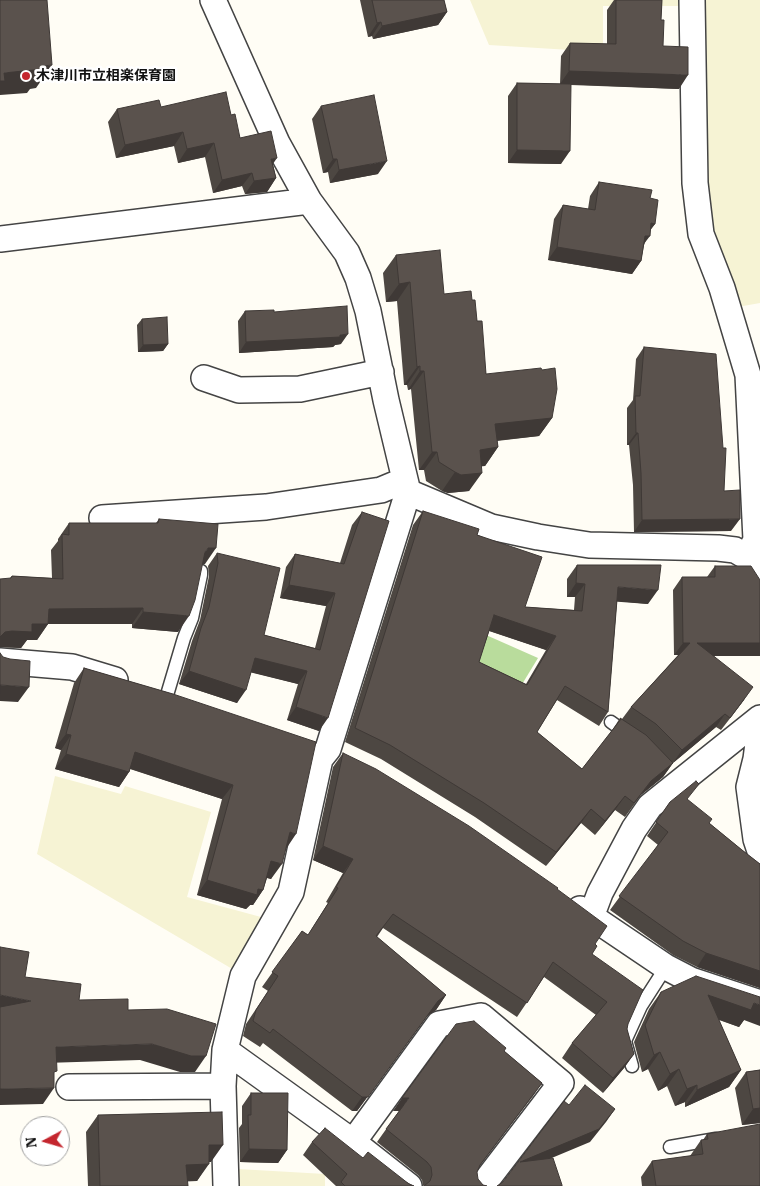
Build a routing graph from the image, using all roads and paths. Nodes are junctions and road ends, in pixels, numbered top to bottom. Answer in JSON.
{"nodes":[{"id":1,"x":213,"y":0,"type":"edge"},
{"id":2,"x":692,"y":0,"type":"edge"},
{"id":3,"x":310,"y":201,"type":"junction"},
{"id":4,"x":0,"y":239,"type":"edge"},
{"id":5,"x":381,"y":372,"type":"junction"},
{"id":6,"x":204,"y":378,"type":"dead end"},
{"id":7,"x":407,"y":486,"type":"junction"},
{"id":8,"x":102,"y":518,"type":"dead end"},
{"id":9,"x":201,"y":571,"type":"edge"},
{"id":10,"x":756,"y":573,"type":"edge"},
{"id":11,"x":0,"y":661,"type":"edge"},
{"id":12,"x":160,"y":693,"type":"joint"},
{"id":13,"x":760,"y":718,"type":"edge"},
{"id":14,"x":611,"y":722,"type":"dead end"},
{"id":15,"x":760,"y":728,"type":"edge"},
{"id":16,"x":304,"y":741,"type":"edge"},
{"id":17,"x":641,"y":743,"type":"edge"},
{"id":18,"x":337,"y":753,"type":"junction"},
{"id":19,"x":760,"y":851,"type":"edge"},
{"id":20,"x":562,"y":896,"type":"edge"},
{"id":21,"x":591,"y":917,"type":"junction"},
{"id":22,"x":666,"y":968,"type":"junction"},
{"id":23,"x":760,"y":1003,"type":"edge"},
{"id":24,"x":226,"y":1050,"type":"junction"},
{"id":25,"x":632,"y":1066,"type":"edge"},
{"id":26,"x":223,"y":1086,"type":"junction"},
{"id":27,"x":69,"y":1087,"type":"dead end"},
{"id":28,"x":732,"y":1135,"type":"edge"},
{"id":29,"x":353,"y":1142,"type":"junction"},
{"id":30,"x":670,"y":1147,"type":"dead end"},
{"id":31,"x":226,"y":1186,"type":"edge"},
{"id":32,"x":410,"y":1186,"type":"edge"},
{"id":33,"x":482,"y":1186,"type":"edge"}],
"edges":[{"from":1,"to":3,"type":"street"},
{"from":2,"to":10,"type":"street"},
{"from":3,"to":4,"type":"street"},
{"from":3,"to":5,"type":"street"},
{"from":5,"to":6,"type":"street"},
{"from":5,"to":7,"type":"street"},
{"from":7,"to":8,"type":"street"},
{"from":7,"to":10,"type":"street"},
{"from":7,"to":18,"type":"street"},
{"from":9,"to":12,"type":"lane"},
{"from":11,"to":12,"type":"street"},
{"from":13,"to":21,"type":"street"},
{"from":14,"to":17,"type":"lane"},
{"from":15,"to":19,"type":"street"},
{"from":16,"to":18,"type":"street"},
{"from":18,"to":24,"type":"street"},
{"from":20,"to":21,"type":"street"},
{"from":21,"to":22,"type":"street"},
{"from":22,"to":23,"type":"street"},
{"from":22,"to":25,"type":"lane"},
{"from":24,"to":26,"type":"street"},
{"from":24,"to":29,"type":"street"},
{"from":26,"to":27,"type":"street"},
{"from":26,"to":31,"type":"street"},
{"from":28,"to":30,"type":"lane"},
{"from":29,"to":32,"type":"street"},
{"from":29,"to":33,"type":"street"}]}
